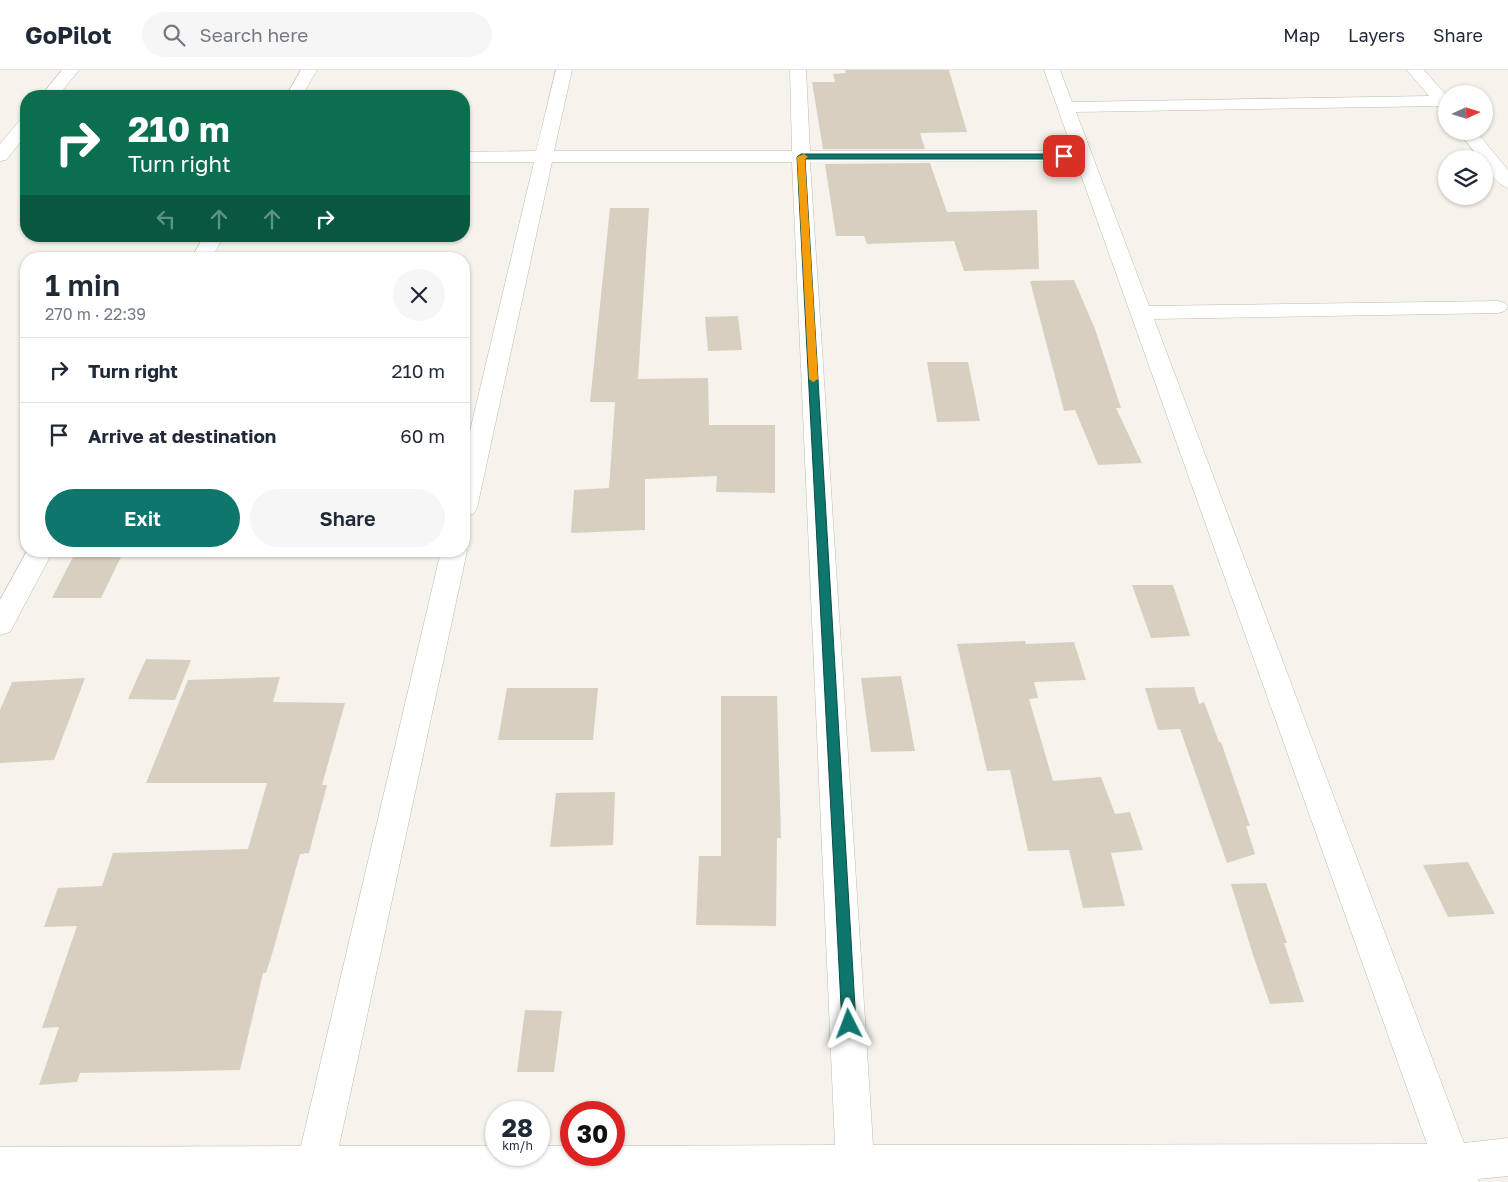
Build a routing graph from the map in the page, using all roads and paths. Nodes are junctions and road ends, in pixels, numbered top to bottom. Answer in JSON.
{"nodes":[{"id":1,"x":71,"y":70,"type":"edge"},
{"id":2,"x":308,"y":70,"type":"edge"},
{"id":3,"x":564,"y":70,"type":"edge"},
{"id":4,"x":798,"y":70,"type":"edge"},
{"id":5,"x":1052,"y":70,"type":"edge"},
{"id":6,"x":1415,"y":70,"type":"edge"},
{"id":7,"x":54,"y":90,"type":"edge"},
{"id":8,"x":297,"y":90,"type":"edge"},
{"id":9,"x":1438,"y":96,"type":"edge"},
{"id":10,"x":1438,"y":103,"type":"edge"},
{"id":11,"x":1065,"y":107,"type":"junction"},
{"id":12,"x":20,"y":134,"type":"edge"},
{"id":13,"x":1474,"y":140,"type":"edge"},
{"id":14,"x":1083,"y":156,"type":"junction"},
{"id":15,"x":6,"y":157,"type":"edge"},
{"id":16,"x":470,"y":157,"type":"edge"},
{"id":17,"x":546,"y":157,"type":"junction"},
{"id":18,"x":801,"y":157,"type":"junction"},
{"id":19,"x":1508,"y":182,"type":"edge"},
{"id":20,"x":1498,"y":307,"type":"dead end"},
{"id":21,"x":1141,"y":313,"type":"junction"},
{"id":22,"x":470,"y":482,"type":"edge"},
{"id":23,"x":37,"y":557,"type":"edge"},
{"id":24,"x":453,"y":557,"type":"edge"},
{"id":25,"x":0,"y":625,"type":"edge"},
{"id":26,"x":1508,"y":1157,"type":"edge"},
{"id":27,"x":0,"y":1166,"type":"edge"},
{"id":28,"x":1457,"y":1172,"type":"edge"},
{"id":29,"x":856,"y":1173,"type":"edge"},
{"id":30,"x":313,"y":1174,"type":"edge"}],
"edges":[{"from":1,"to":7,"type":"street"},
{"from":2,"to":8,"type":"street"},
{"from":3,"to":17,"type":"street"},
{"from":4,"to":18,"type":"street"},
{"from":5,"to":11,"type":"street"},
{"from":6,"to":9,"type":"street"},
{"from":10,"to":11,"type":"street"},
{"from":11,"to":14,"type":"street"},
{"from":12,"to":15,"type":"street"},
{"from":13,"to":19,"type":"street"},
{"from":14,"to":18,"type":"street"},
{"from":14,"to":21,"type":"street"},
{"from":16,"to":17,"type":"street"},
{"from":17,"to":18,"type":"street"},
{"from":17,"to":22,"type":"street"},
{"from":18,"to":29,"type":"street"},
{"from":20,"to":21,"type":"street"},
{"from":21,"to":28,"type":"street"},
{"from":23,"to":25,"type":"street"},
{"from":24,"to":30,"type":"street"},
{"from":26,"to":28,"type":"street"},
{"from":27,"to":30,"type":"street"},
{"from":28,"to":29,"type":"street"},
{"from":29,"to":30,"type":"street"}]}
